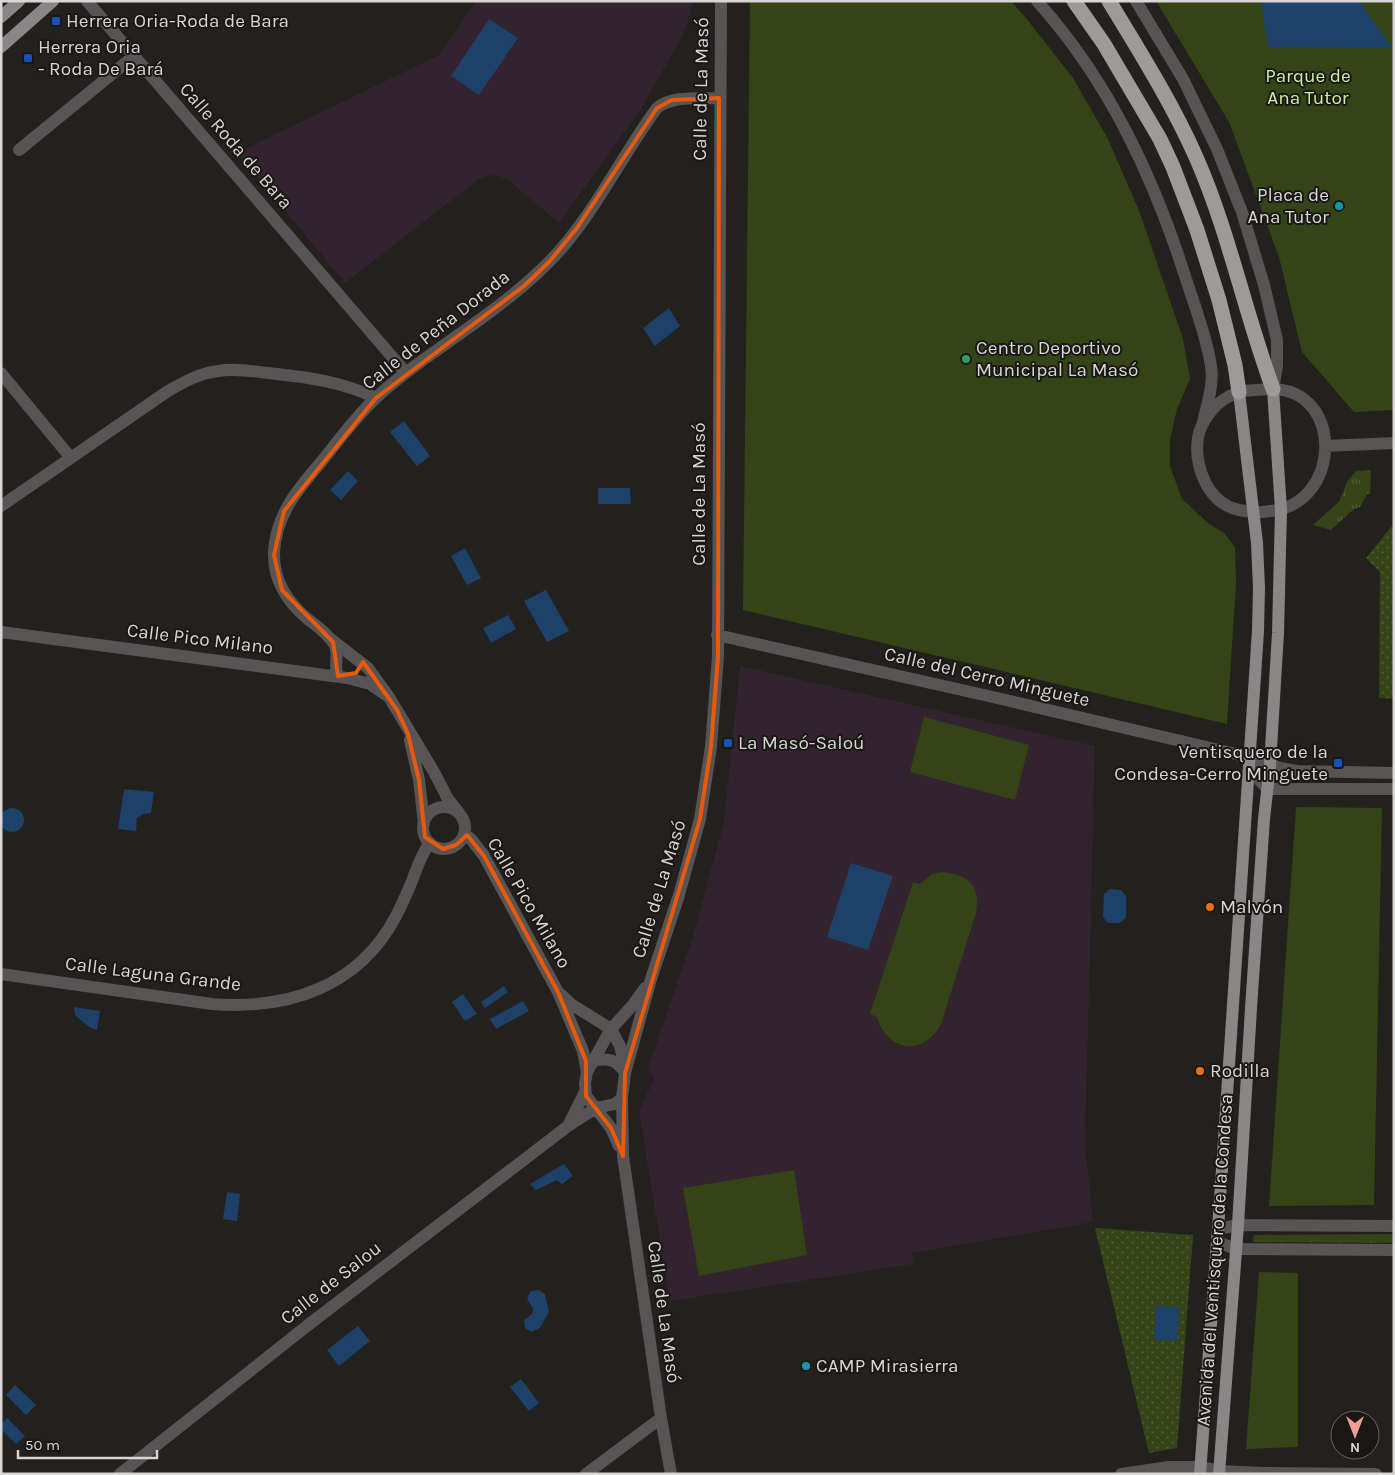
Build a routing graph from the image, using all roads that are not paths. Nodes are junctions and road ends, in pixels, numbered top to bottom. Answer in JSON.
{"nodes":[{"id":1,"x":19,"y":1,"type":"edge"},
{"id":2,"x":53,"y":1,"type":"edge"},
{"id":3,"x":87,"y":1,"type":"edge"},
{"id":4,"x":721,"y":1,"type":"edge"},
{"id":5,"x":1037,"y":1,"type":"edge"},
{"id":6,"x":1074,"y":1,"type":"edge"},
{"id":7,"x":1109,"y":1,"type":"edge"},
{"id":8,"x":1136,"y":1,"type":"edge"},
{"id":9,"x":1,"y":17,"type":"edge"},
{"id":10,"x":1,"y":47,"type":"edge"},
{"id":11,"x":134,"y":56,"type":"junction"},
{"id":12,"x":719,"y":98,"type":"junction"},
{"id":13,"x":19,"y":150,"type":"dead end"},
{"id":14,"x":1,"y":373,"type":"edge"},
{"id":15,"x":406,"y":373,"type":"junction"},
{"id":16,"x":1273,"y":389,"type":"junction"},
{"id":17,"x":1239,"y":392,"type":"junction"},
{"id":18,"x":376,"y":398,"type":"junction"},
{"id":19,"x":1203,"y":422,"type":"junction"},
{"id":20,"x":1394,"y":443,"type":"edge"},
{"id":21,"x":1325,"y":446,"type":"junction"},
{"id":22,"x":71,"y":458,"type":"junction"},
{"id":23,"x":1,"y":506,"type":"edge"},
{"id":24,"x":1281,"y":510,"type":"junction"},
{"id":25,"x":1253,"y":513,"type":"junction"},
{"id":26,"x":1,"y":632,"type":"edge"},
{"id":27,"x":717,"y":635,"type":"junction"},
{"id":28,"x":329,"y":638,"type":"junction"},
{"id":29,"x":362,"y":662,"type":"junction"},
{"id":30,"x":343,"y":677,"type":"junction"},
{"id":31,"x":389,"y":698,"type":"junction"},
{"id":32,"x":397,"y":710,"type":"junction"},
{"id":33,"x":1249,"y":757,"type":"junction"},
{"id":34,"x":1270,"y":764,"type":"junction"},
{"id":35,"x":1394,"y":773,"type":"edge"},
{"id":36,"x":1268,"y":789,"type":"junction"},
{"id":37,"x":1394,"y":789,"type":"edge"},
{"id":38,"x":459,"y":813,"type":"junction"},
{"id":39,"x":424,"y":823,"type":"junction"},
{"id":40,"x":465,"y":834,"type":"junction"},
{"id":41,"x":430,"y":843,"type":"junction"},
{"id":42,"x":1,"y":974,"type":"edge"},
{"id":43,"x":651,"y":979,"type":"junction"},
{"id":44,"x":558,"y":992,"type":"junction"},
{"id":45,"x":611,"y":1029,"type":"junction"},
{"id":46,"x":590,"y":1066,"type":"junction"},
{"id":47,"x":625,"y":1073,"type":"junction"},
{"id":48,"x":585,"y":1092,"type":"junction"},
{"id":49,"x":622,"y":1098,"type":"junction"},
{"id":50,"x":596,"y":1108,"type":"junction"},
{"id":51,"x":568,"y":1126,"type":"junction"},
{"id":52,"x":622,"y":1156,"type":"junction"},
{"id":53,"x":1238,"y":1225,"type":"junction"},
{"id":54,"x":1394,"y":1226,"type":"edge"},
{"id":55,"x":1218,"y":1236,"type":"junction"},
{"id":56,"x":1236,"y":1249,"type":"junction"},
{"id":57,"x":1394,"y":1250,"type":"edge"},
{"id":58,"x":661,"y":1418,"type":"junction"},
{"id":59,"x":1200,"y":1470,"type":"edge"},
{"id":60,"x":1220,"y":1472,"type":"edge"},
{"id":61,"x":120,"y":1474,"type":"edge"},
{"id":62,"x":586,"y":1474,"type":"edge"},
{"id":63,"x":671,"y":1474,"type":"edge"},
{"id":64,"x":1121,"y":1474,"type":"edge"},
{"id":65,"x":1376,"y":1474,"type":"edge"}],
"edges":[{"from":1,"to":9,"type":"main road"},
{"from":2,"to":10,"type":"main road"},
{"from":3,"to":11,"type":"street","name":"Calle Roda de Bara"},
{"from":4,"to":12,"type":"street","name":"Calle de La Masó"},
{"from":5,"to":19,"type":"street"},
{"from":6,"to":17,"type":"highway"},
{"from":7,"to":16,"type":"highway"},
{"from":8,"to":16,"type":"street","name":"Avenida del Ventisquero de la Condesa"},
{"from":11,"to":13,"type":"street"},
{"from":11,"to":15,"type":"street","name":"Calle Roda de Bara"},
{"from":12,"to":15,"type":"street","name":"Calle de Peña Dorada"},
{"from":12,"to":27,"type":"street","name":"Calle de La Masó"},
{"from":14,"to":22,"type":"street"},
{"from":15,"to":18,"type":"street","name":"Calle de Peña Dorada"},
{"from":16,"to":17,"type":"street"},
{"from":16,"to":21,"type":"street"},
{"from":16,"to":24,"type":"main road","name":"Avenida del Ventisquero de la Condesa"},
{"from":17,"to":19,"type":"street"},
{"from":17,"to":25,"type":"main road","name":"Avenida del Ventisquero de la Condesa"},
{"from":18,"to":22,"type":"street"},
{"from":18,"to":28,"type":"street","name":"Calle de Peña Dorada"},
{"from":19,"to":25,"type":"street"},
{"from":20,"to":21,"type":"street"},
{"from":21,"to":24,"type":"street"},
{"from":22,"to":23,"type":"street"},
{"from":24,"to":25,"type":"street"},
{"from":24,"to":34,"type":"main road","name":"Avenida del Ventisquero de la Condesa"},
{"from":25,"to":33,"type":"main road","name":"Avenida del Ventisquero de la Condesa"},
{"from":26,"to":30,"type":"street","name":"Calle Pico Milano"},
{"from":27,"to":33,"type":"street","name":"Calle del Cerro Minguete"},
{"from":27,"to":43,"type":"street","name":"Calle de La Masó"},
{"from":28,"to":29,"type":"street","name":"Calle Pico Milano"},
{"from":28,"to":30,"type":"street"},
{"from":29,"to":30,"type":"street"},
{"from":29,"to":31,"type":"street","name":"Calle Pico Milano"},
{"from":30,"to":31,"type":"street","name":"Calle Pico Milano"},
{"from":31,"to":32,"type":"street","name":"Calle Pico Milano"},
{"from":32,"to":38,"type":"street","name":"Calle Pico Milano"},
{"from":32,"to":39,"type":"street","name":"Calle Pico Milano"},
{"from":33,"to":34,"type":"street","name":"Calle del Cerro Minguete"},
{"from":33,"to":36,"type":"street"},
{"from":33,"to":55,"type":"main road","name":"Avenida del Ventisquero de la Condesa"},
{"from":34,"to":35,"type":"street","name":"Calle del Cerro Minguete"},
{"from":34,"to":36,"type":"main road","name":"Avenida del Ventisquero de la Condesa"},
{"from":36,"to":37,"type":"street"},
{"from":36,"to":53,"type":"main road","name":"Avenida del Ventisquero de la Condesa"},
{"from":38,"to":39,"type":"street"},
{"from":38,"to":40,"type":"street","name":"Calle Pico Milano"},
{"from":39,"to":41,"type":"street","name":"Calle Pico Milano"},
{"from":40,"to":41,"type":"street","name":"Calle Pico Milano"},
{"from":40,"to":44,"type":"street","name":"Calle Pico Milano"},
{"from":41,"to":42,"type":"street","name":"Calle Laguna Grande"},
{"from":43,"to":45,"type":"street","name":"Calle de La Masó"},
{"from":43,"to":47,"type":"street","name":"Calle de La Masó"},
{"from":44,"to":45,"type":"street","name":"Calle Pico Milano"},
{"from":44,"to":46,"type":"street","name":"Calle Pico Milano"},
{"from":45,"to":46,"type":"street","name":"Calle de La Masó"},
{"from":45,"to":47,"type":"street"},
{"from":46,"to":47,"type":"street"},
{"from":46,"to":48,"type":"street","name":"Calle de La Masó"},
{"from":47,"to":49,"type":"street","name":"Calle de La Masó"},
{"from":48,"to":50,"type":"street","name":"Calle de La Masó"},
{"from":48,"to":51,"type":"street","name":"Calle de Salou"},
{"from":49,"to":50,"type":"street"},
{"from":49,"to":52,"type":"street","name":"Calle de La Masó"},
{"from":50,"to":51,"type":"street","name":"Calle de Salou"},
{"from":50,"to":52,"type":"street","name":"Calle de La Masó"},
{"from":51,"to":61,"type":"street","name":"Calle de Salou"},
{"from":52,"to":58,"type":"street","name":"Calle de La Masó"},
{"from":53,"to":54,"type":"street"},
{"from":53,"to":55,"type":"street"},
{"from":53,"to":56,"type":"main road","name":"Avenida del Ventisquero de la Condesa"},
{"from":55,"to":56,"type":"street"},
{"from":55,"to":59,"type":"main road","name":"Avenida del Ventisquero de la Condesa"},
{"from":56,"to":57,"type":"street"},
{"from":56,"to":60,"type":"main road","name":"Avenida del Ventisquero de la Condesa"},
{"from":58,"to":62,"type":"street"},
{"from":58,"to":63,"type":"street","name":"Calle de La Masó"},
{"from":59,"to":60,"type":"street"},
{"from":59,"to":64,"type":"street"},
{"from":60,"to":65,"type":"street"}]}
